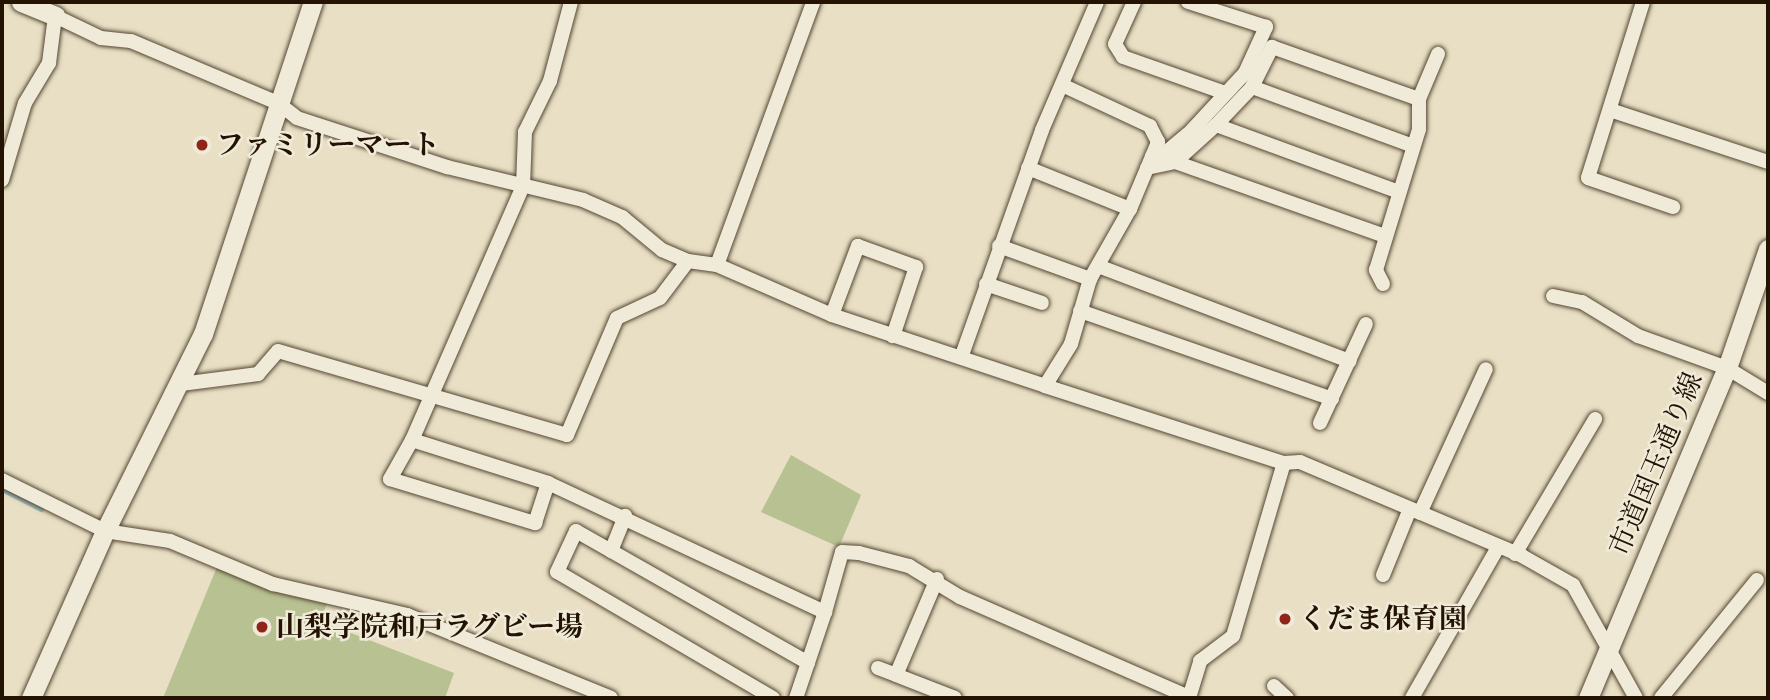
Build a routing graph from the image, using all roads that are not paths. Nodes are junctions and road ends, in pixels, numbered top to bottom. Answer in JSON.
{"nodes":[{"id":1,"x":21,"y":2,"type":"edge"},
{"id":2,"x":313,"y":2,"type":"edge"},
{"id":3,"x":571,"y":2,"type":"edge"},
{"id":4,"x":811,"y":2,"type":"edge"},
{"id":5,"x":1097,"y":2,"type":"edge"},
{"id":6,"x":1134,"y":2,"type":"edge"},
{"id":7,"x":1188,"y":2,"type":"edge"},
{"id":8,"x":1643,"y":2,"type":"edge"},
{"id":9,"x":55,"y":16,"type":"junction"},
{"id":10,"x":1438,"y":54,"type":"dead end"},
{"id":11,"x":1062,"y":85,"type":"junction"},
{"id":12,"x":1252,"y":87,"type":"junction"},
{"id":13,"x":1225,"y":93,"type":"junction"},
{"id":14,"x":1419,"y":99,"type":"junction"},
{"id":15,"x":278,"y":103,"type":"junction"},
{"id":16,"x":1610,"y":110,"type":"junction"},
{"id":17,"x":1216,"y":125,"type":"junction"},
{"id":18,"x":1413,"y":146,"type":"junction"},
{"id":19,"x":1149,"y":162,"type":"junction"},
{"id":20,"x":1175,"y":162,"type":"junction"},
{"id":21,"x":1768,"y":162,"type":"edge"},
{"id":22,"x":1028,"y":168,"type":"junction"},
{"id":23,"x":2,"y":180,"type":"edge"},
{"id":24,"x":523,"y":186,"type":"junction"},
{"id":25,"x":1399,"y":192,"type":"junction"},
{"id":26,"x":1673,"y":207,"type":"dead end"},
{"id":27,"x":1130,"y":209,"type":"junction"},
{"id":28,"x":1385,"y":236,"type":"junction"},
{"id":29,"x":999,"y":246,"type":"junction"},
{"id":30,"x":688,"y":261,"type":"junction"},
{"id":31,"x":1766,"y":261,"type":"edge"},
{"id":32,"x":717,"y":265,"type":"junction"},
{"id":33,"x":1098,"y":266,"type":"junction"},
{"id":34,"x":1090,"y":279,"type":"junction"},
{"id":35,"x":986,"y":284,"type":"junction"},
{"id":36,"x":1383,"y":284,"type":"dead end"},
{"id":37,"x":1553,"y":296,"type":"dead end"},
{"id":38,"x":1042,"y":303,"type":"dead end"},
{"id":39,"x":1080,"y":311,"type":"junction"},
{"id":40,"x":832,"y":315,"type":"junction"},
{"id":41,"x":1366,"y":324,"type":"dead end"},
{"id":42,"x":892,"y":336,"type":"junction"},
{"id":43,"x":962,"y":355,"type":"junction"},
{"id":44,"x":1350,"y":361,"type":"junction"},
{"id":45,"x":1727,"y":368,"type":"junction"},
{"id":46,"x":1486,"y":369,"type":"dead end"},
{"id":47,"x":181,"y":384,"type":"junction"},
{"id":48,"x":1045,"y":386,"type":"junction"},
{"id":49,"x":1768,"y":393,"type":"edge"},
{"id":50,"x":428,"y":398,"type":"junction"},
{"id":51,"x":1332,"y":399,"type":"junction"},
{"id":52,"x":1595,"y":419,"type":"dead end"},
{"id":53,"x":1320,"y":423,"type":"dead end"},
{"id":54,"x":412,"y":440,"type":"junction"},
{"id":55,"x":1284,"y":463,"type":"junction"},
{"id":56,"x":2,"y":480,"type":"edge"},
{"id":57,"x":548,"y":483,"type":"junction"},
{"id":58,"x":1415,"y":511,"type":"junction"},
{"id":59,"x":625,"y":516,"type":"junction"},
{"id":60,"x":105,"y":531,"type":"junction"},
{"id":61,"x":1498,"y":547,"type":"junction"},
{"id":62,"x":611,"y":551,"type":"junction"},
{"id":63,"x":1515,"y":554,"type":"junction"},
{"id":64,"x":1383,"y":575,"type":"dead end"},
{"id":65,"x":937,"y":579,"type":"junction"},
{"id":66,"x":1757,"y":580,"type":"dead end"},
{"id":67,"x":825,"y":612,"type":"junction"},
{"id":68,"x":1609,"y":649,"type":"junction"},
{"id":69,"x":808,"y":663,"type":"junction"},
{"id":70,"x":878,"y":668,"type":"dead end"},
{"id":71,"x":896,"y":674,"type":"junction"},
{"id":72,"x":1274,"y":686,"type":"dead end"},
{"id":73,"x":31,"y":698,"type":"edge"},
{"id":74,"x":611,"y":698,"type":"edge"},
{"id":75,"x":772,"y":698,"type":"edge"},
{"id":76,"x":796,"y":698,"type":"edge"},
{"id":77,"x":954,"y":698,"type":"edge"},
{"id":78,"x":1189,"y":698,"type":"edge"},
{"id":79,"x":1287,"y":698,"type":"edge"},
{"id":80,"x":1412,"y":698,"type":"edge"},
{"id":81,"x":1588,"y":698,"type":"edge"},
{"id":82,"x":1636,"y":698,"type":"edge"},
{"id":83,"x":1661,"y":698,"type":"edge"}],
"edges":[{"from":1,"to":9,"type":"street"},
{"from":2,"to":15,"type":"street"},
{"from":3,"to":24,"type":"street"},
{"from":4,"to":32,"type":"street"},
{"from":5,"to":11,"type":"street"},
{"from":6,"to":13,"type":"street"},
{"from":7,"to":13,"type":"street"},
{"from":8,"to":16,"type":"street"},
{"from":9,"to":15,"type":"street"},
{"from":9,"to":23,"type":"street"},
{"from":10,"to":14,"type":"street"},
{"from":11,"to":19,"type":"street"},
{"from":11,"to":22,"type":"street"},
{"from":12,"to":14,"type":"street"},
{"from":12,"to":17,"type":"street"},
{"from":12,"to":18,"type":"street"},
{"from":13,"to":19,"type":"street"},
{"from":14,"to":18,"type":"street"},
{"from":15,"to":24,"type":"street"},
{"from":15,"to":47,"type":"street"},
{"from":16,"to":21,"type":"street"},
{"from":16,"to":26,"type":"street"},
{"from":17,"to":20,"type":"street"},
{"from":17,"to":25,"type":"street"},
{"from":18,"to":25,"type":"street"},
{"from":19,"to":20,"type":"street"},
{"from":19,"to":27,"type":"street"},
{"from":20,"to":28,"type":"street"},
{"from":22,"to":27,"type":"street"},
{"from":22,"to":29,"type":"street"},
{"from":24,"to":30,"type":"street"},
{"from":24,"to":50,"type":"street"},
{"from":25,"to":28,"type":"street"},
{"from":27,"to":33,"type":"street"},
{"from":28,"to":36,"type":"street"},
{"from":29,"to":34,"type":"street"},
{"from":29,"to":35,"type":"street"},
{"from":30,"to":32,"type":"street"},
{"from":30,"to":50,"type":"street"},
{"from":31,"to":45,"type":"street","name":"市道国玉通り線"},
{"from":32,"to":40,"type":"street"},
{"from":33,"to":34,"type":"street"},
{"from":33,"to":44,"type":"street"},
{"from":34,"to":39,"type":"street"},
{"from":35,"to":38,"type":"street"},
{"from":35,"to":43,"type":"street"},
{"from":37,"to":45,"type":"street"},
{"from":39,"to":48,"type":"street"},
{"from":39,"to":51,"type":"street"},
{"from":40,"to":42,"type":"street"},
{"from":40,"to":42,"type":"street"},
{"from":41,"to":44,"type":"street"},
{"from":42,"to":43,"type":"street"},
{"from":43,"to":48,"type":"street"},
{"from":44,"to":51,"type":"street"},
{"from":45,"to":49,"type":"street"},
{"from":45,"to":68,"type":"street","name":"市道国玉通り線"},
{"from":46,"to":58,"type":"street"},
{"from":47,"to":50,"type":"street"},
{"from":47,"to":60,"type":"street"},
{"from":48,"to":55,"type":"street"},
{"from":50,"to":54,"type":"street"},
{"from":51,"to":53,"type":"street"},
{"from":52,"to":63,"type":"street"},
{"from":54,"to":57,"type":"street"},
{"from":54,"to":57,"type":"street"},
{"from":55,"to":58,"type":"street"},
{"from":55,"to":78,"type":"street"},
{"from":56,"to":60,"type":"street"},
{"from":57,"to":59,"type":"street"},
{"from":58,"to":61,"type":"street"},
{"from":58,"to":64,"type":"street"},
{"from":59,"to":62,"type":"street"},
{"from":59,"to":67,"type":"street"},
{"from":60,"to":73,"type":"street"},
{"from":60,"to":74,"type":"street"},
{"from":61,"to":63,"type":"street"},
{"from":61,"to":80,"type":"street"},
{"from":62,"to":69,"type":"street"},
{"from":62,"to":75,"type":"street"},
{"from":63,"to":68,"type":"street"},
{"from":65,"to":67,"type":"street"},
{"from":65,"to":71,"type":"street"},
{"from":65,"to":78,"type":"street"},
{"from":66,"to":83,"type":"street"},
{"from":67,"to":69,"type":"street"},
{"from":68,"to":81,"type":"street","name":"市道国玉通り線"},
{"from":68,"to":82,"type":"street"},
{"from":69,"to":76,"type":"street"},
{"from":70,"to":71,"type":"street"},
{"from":71,"to":77,"type":"street"},
{"from":72,"to":79,"type":"street"}]}
